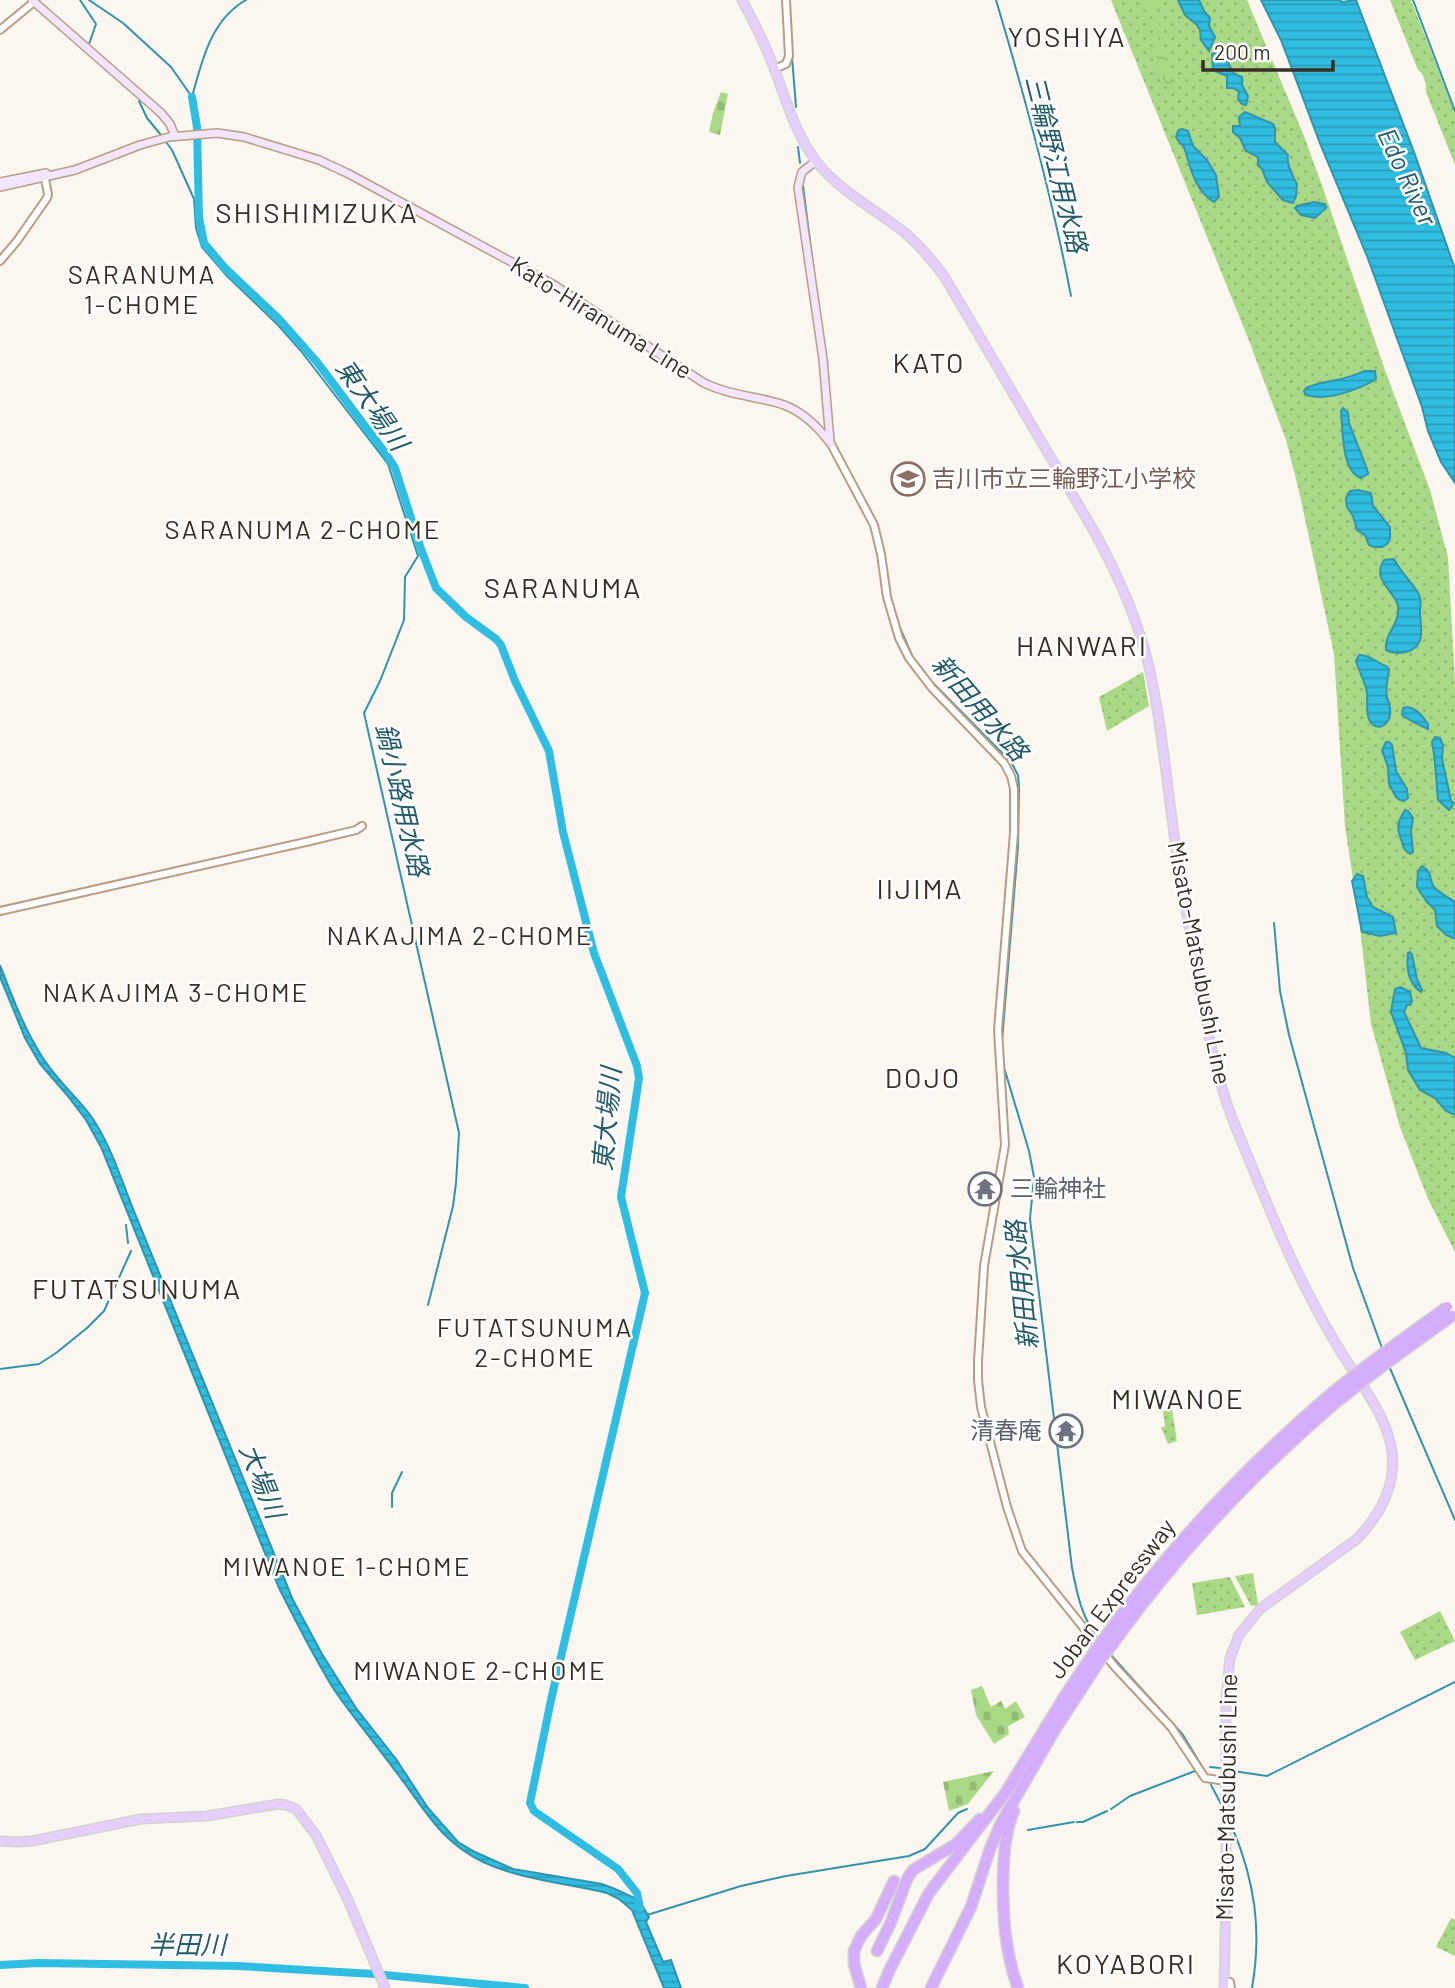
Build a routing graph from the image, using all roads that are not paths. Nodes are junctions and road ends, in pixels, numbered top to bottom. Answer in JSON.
{"nodes":[{"id":1,"x":741,"y":0,"type":"edge"},
{"id":2,"x":786,"y":0,"type":"edge"},
{"id":3,"x":33,"y":1,"type":"edge"},
{"id":4,"x":0,"y":30,"type":"edge"},
{"id":5,"x":774,"y":69,"type":"junction"},
{"id":6,"x":175,"y":136,"type":"junction"},
{"id":7,"x":816,"y":161,"type":"junction"},
{"id":8,"x":44,"y":175,"type":"junction"},
{"id":9,"x":0,"y":182,"type":"edge"},
{"id":10,"x":0,"y":187,"type":"edge"},
{"id":11,"x":0,"y":261,"type":"edge"},
{"id":12,"x":831,"y":444,"type":"junction"},
{"id":13,"x":362,"y":826,"type":"dead end"},
{"id":14,"x":0,"y":911,"type":"edge"},
{"id":15,"x":1455,"y":1303,"type":"edge"},
{"id":16,"x":1455,"y":1314,"type":"edge"},
{"id":17,"x":1200,"y":1526,"type":"junction"},
{"id":18,"x":1098,"y":1655,"type":"junction"},
{"id":19,"x":1048,"y":1722,"type":"junction"},
{"id":20,"x":1034,"y":1766,"type":"junction"},
{"id":21,"x":1226,"y":1781,"type":"junction"},
{"id":22,"x":0,"y":1841,"type":"edge"},
{"id":23,"x":894,"y":1881,"type":"dead end"},
{"id":24,"x":877,"y":1951,"type":"dead end"},
{"id":25,"x":1228,"y":1986,"type":"edge"},
{"id":26,"x":385,"y":1988,"type":"edge"},
{"id":27,"x":861,"y":1988,"type":"edge"},
{"id":28,"x":882,"y":1988,"type":"edge"},
{"id":29,"x":931,"y":1988,"type":"edge"},
{"id":30,"x":1018,"y":1988,"type":"edge"}],
"edges":[{"from":1,"to":5,"type":"main road","name":"Misato-Matsubushi Line"},
{"from":2,"to":5,"type":"street"},
{"from":3,"to":4,"type":"street"},
{"from":3,"to":6,"type":"main road"},
{"from":5,"to":7,"type":"main road","name":"Misato-Matsubushi Line"},
{"from":6,"to":8,"type":"main road","name":"Kato-Hiranuma Line"},
{"from":6,"to":12,"type":"main road","name":"Kato-Hiranuma Line"},
{"from":7,"to":12,"type":"main road"},
{"from":7,"to":21,"type":"main road","name":"Misato-Matsubushi Line"},
{"from":8,"to":9,"type":"main road","name":"Kato-Hiranuma Line"},
{"from":8,"to":10,"type":"main road","name":"Kato-Hiranuma Line"},
{"from":8,"to":11,"type":"street"},
{"from":12,"to":21,"type":"street"},
{"from":13,"to":14,"type":"street"},
{"from":15,"to":17,"type":"highway","name":"Joban Expressway","bridge":true},
{"from":16,"to":17,"type":"highway","name":"Joban Expressway","bridge":true},
{"from":17,"to":18,"type":"highway","name":"Joban Expressway","bridge":true},
{"from":18,"to":19,"type":"highway","name":"Joban Expressway"},
{"from":18,"to":20,"type":"highway","name":"Joban Expressway"},
{"from":19,"to":24,"type":"highway"},
{"from":19,"to":28,"type":"highway","name":"Joban Expressway"},
{"from":20,"to":29,"type":"highway","name":"Joban Expressway"},
{"from":20,"to":30,"type":"highway"},
{"from":21,"to":25,"type":"main road","name":"Misato-Matsubushi Line"},
{"from":22,"to":26,"type":"main road"},
{"from":23,"to":27,"type":"highway"}]}
